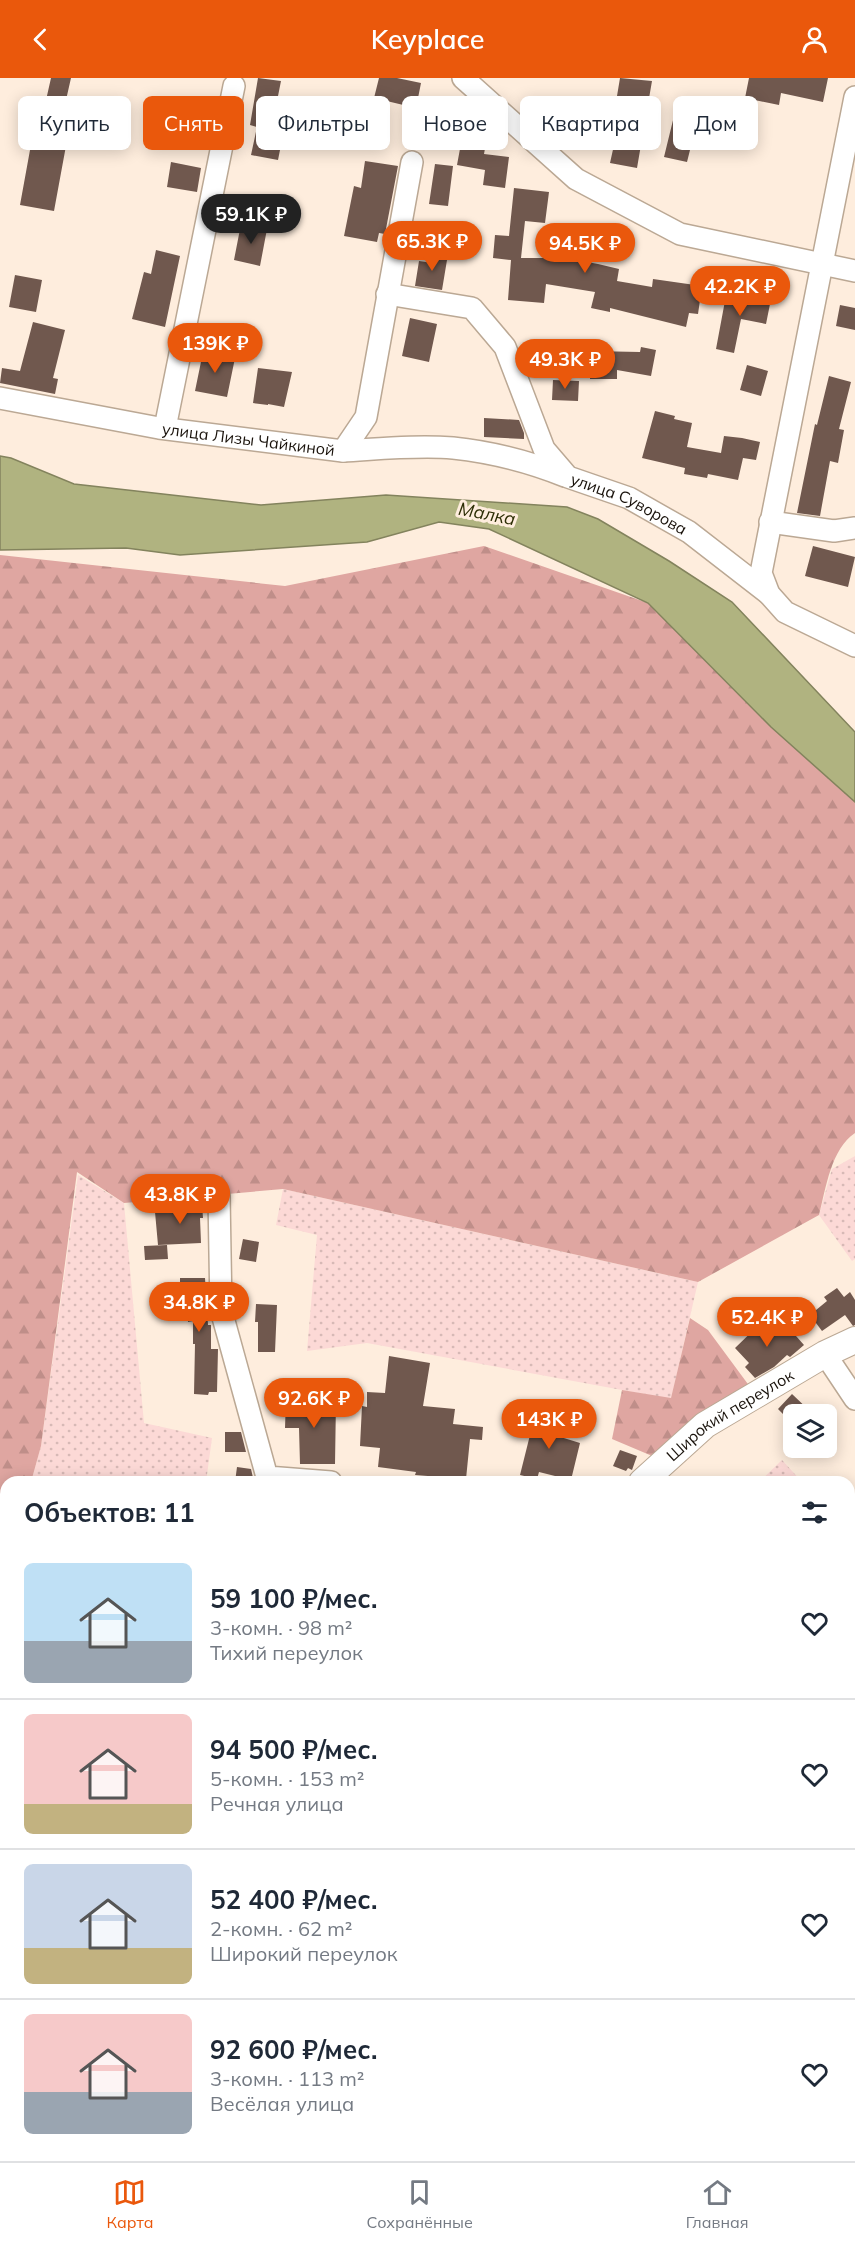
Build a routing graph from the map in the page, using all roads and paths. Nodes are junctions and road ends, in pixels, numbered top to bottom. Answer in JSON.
{"nodes":[{"id":1,"x":463,"y":78,"type":"edge"},
{"id":2,"x":234,"y":86,"type":"dead end"},
{"id":3,"x":855,"y":98,"type":"edge"},
{"id":4,"x":412,"y":162,"type":"dead end"},
{"id":5,"x":823,"y":265,"type":"junction"},
{"id":6,"x":855,"y":271,"type":"edge"},
{"id":7,"x":387,"y":294,"type":"junction"},
{"id":8,"x":0,"y":398,"type":"edge"},
{"id":9,"x":165,"y":428,"type":"junction"},
{"id":10,"x":343,"y":451,"type":"junction"},
{"id":11,"x":568,"y":477,"type":"junction"},
{"id":12,"x":770,"y":522,"type":"junction"},
{"id":13,"x":855,"y":528,"type":"edge"},
{"id":14,"x":769,"y":594,"type":"junction"},
{"id":15,"x":855,"y":646,"type":"edge"},
{"id":16,"x":219,"y":1196,"type":"dead end"},
{"id":17,"x":855,"y":1340,"type":"edge"},
{"id":18,"x":825,"y":1354,"type":"junction"},
{"id":19,"x":855,"y":1399,"type":"edge"},
{"id":20,"x":267,"y":1476,"type":"edge"},
{"id":21,"x":649,"y":1476,"type":"edge"}],
"edges":[{"from":1,"to":5,"type":"street"},
{"from":2,"to":9,"type":"street"},
{"from":3,"to":5,"type":"street"},
{"from":4,"to":7,"type":"street","name":"улица Лизы Чайкиной"},
{"from":5,"to":6,"type":"street"},
{"from":5,"to":12,"type":"street"},
{"from":7,"to":10,"type":"street","name":"улица Лизы Чайкиной"},
{"from":7,"to":11,"type":"street","name":"улица Суворова"},
{"from":8,"to":9,"type":"street","name":"улица Лизы Чайкиной"},
{"from":9,"to":10,"type":"street","name":"улица Лизы Чайкиной"},
{"from":10,"to":11,"type":"street"},
{"from":11,"to":14,"type":"street","name":"улица Суворова"},
{"from":12,"to":13,"type":"street"},
{"from":12,"to":14,"type":"street"},
{"from":14,"to":15,"type":"street","name":"улица Суворова"},
{"from":16,"to":20,"type":"street"},
{"from":17,"to":18,"type":"street","name":"Широкий переулок"},
{"from":18,"to":19,"type":"street"},
{"from":18,"to":21,"type":"street","name":"Широкий переулок"}]}
